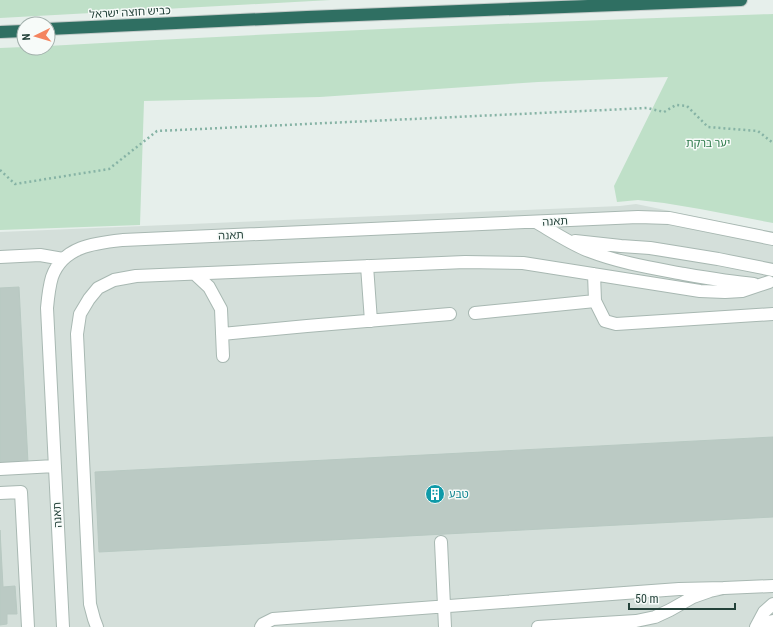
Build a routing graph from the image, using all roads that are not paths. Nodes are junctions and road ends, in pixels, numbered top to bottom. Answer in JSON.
{"nodes":[{"id":1,"x":741,"y":0,"type":"edge"},
{"id":2,"x":56,"y":30,"type":"edge"},
{"id":3,"x":16,"y":31,"type":"edge"},
{"id":4,"x":0,"y":32,"type":"edge"},
{"id":5,"x":536,"y":222,"type":"junction"},
{"id":6,"x":773,"y":239,"type":"edge"},
{"id":7,"x":566,"y":240,"type":"junction"},
{"id":8,"x":0,"y":257,"type":"edge"},
{"id":9,"x":63,"y":259,"type":"junction"},
{"id":10,"x":367,"y":266,"type":"junction"},
{"id":11,"x":773,"y":270,"type":"edge"},
{"id":12,"x":195,"y":274,"type":"junction"},
{"id":13,"x":594,"y":274,"type":"junction"},
{"id":14,"x":771,"y":281,"type":"edge"},
{"id":15,"x":595,"y":302,"type":"junction"},
{"id":16,"x":475,"y":313,"type":"dead end"},
{"id":17,"x":450,"y":314,"type":"dead end"},
{"id":18,"x":773,"y":314,"type":"edge"},
{"id":19,"x":371,"y":321,"type":"junction"},
{"id":20,"x":222,"y":334,"type":"junction"},
{"id":21,"x":223,"y":356,"type":"dead end"},
{"id":22,"x":55,"y":466,"type":"junction"},
{"id":23,"x":0,"y":469,"type":"edge"},
{"id":24,"x":0,"y":493,"type":"edge"},
{"id":25,"x":440,"y":542,"type":"dead end"},
{"id":26,"x":773,"y":586,"type":"edge"},
{"id":27,"x":724,"y":588,"type":"junction"},
{"id":28,"x":773,"y":604,"type":"edge"},
{"id":29,"x":444,"y":606,"type":"junction"},
{"id":30,"x":773,"y":621,"type":"edge"},
{"id":31,"x":757,"y":626,"type":"edge"},
{"id":32,"x":28,"y":627,"type":"edge"},
{"id":33,"x":64,"y":627,"type":"edge"},
{"id":34,"x":97,"y":627,"type":"edge"},
{"id":35,"x":261,"y":627,"type":"edge"},
{"id":36,"x":446,"y":627,"type":"edge"},
{"id":37,"x":538,"y":627,"type":"edge"}],
"edges":[{"from":1,"to":2,"type":"highway","name":"כביש חוצה ישראל"},
{"from":3,"to":4,"type":"highway"},
{"from":5,"to":6,"type":"street","name":"תאנה"},
{"from":5,"to":7,"type":"street"},
{"from":5,"to":9,"type":"street","name":"תאנה"},
{"from":7,"to":11,"type":"street"},
{"from":7,"to":14,"type":"street"},
{"from":8,"to":9,"type":"street"},
{"from":9,"to":22,"type":"street","name":"תאנה"},
{"from":10,"to":12,"type":"street"},
{"from":10,"to":13,"type":"street"},
{"from":10,"to":19,"type":"street"},
{"from":12,"to":20,"type":"street"},
{"from":12,"to":34,"type":"street"},
{"from":13,"to":14,"type":"street"},
{"from":13,"to":15,"type":"street"},
{"from":15,"to":16,"type":"street"},
{"from":15,"to":18,"type":"street"},
{"from":17,"to":19,"type":"street"},
{"from":19,"to":20,"type":"street"},
{"from":20,"to":21,"type":"street"},
{"from":22,"to":23,"type":"street"},
{"from":22,"to":33,"type":"street","name":"תאנה"},
{"from":24,"to":32,"type":"street"},
{"from":25,"to":29,"type":"street"},
{"from":26,"to":27,"type":"street"},
{"from":27,"to":29,"type":"street"},
{"from":27,"to":37,"type":"street"},
{"from":28,"to":31,"type":"street"},
{"from":29,"to":35,"type":"street"},
{"from":29,"to":36,"type":"street"},
{"from":30,"to":31,"type":"street"}]}
